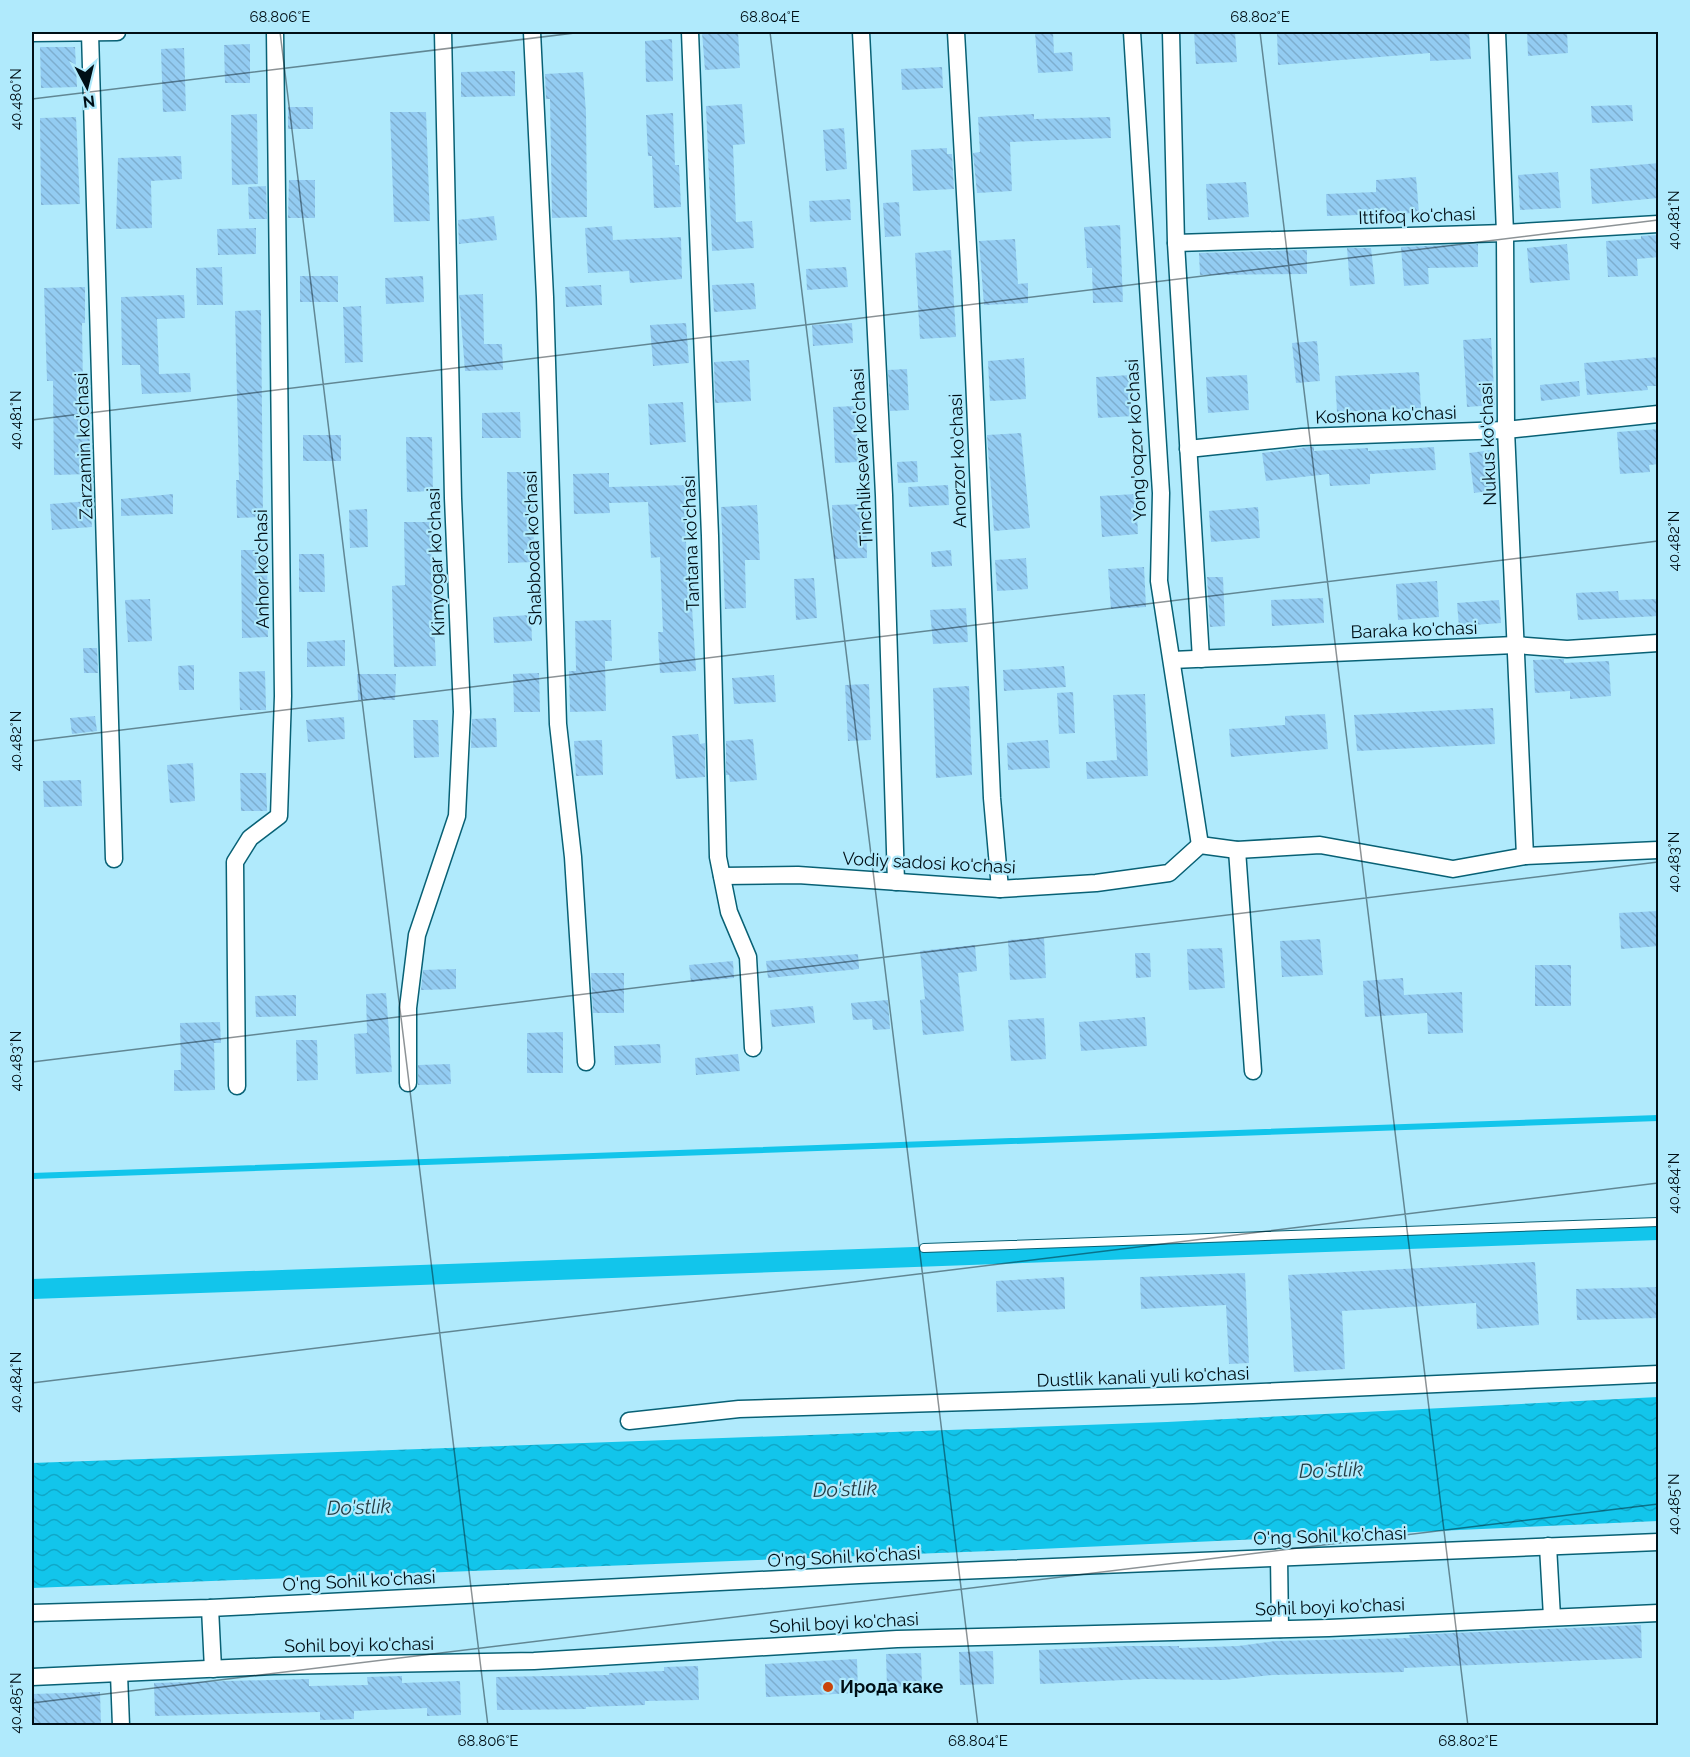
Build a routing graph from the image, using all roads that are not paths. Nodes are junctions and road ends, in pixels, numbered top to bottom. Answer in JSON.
{"nodes":[{"id":1,"x":117,"y":32,"type":"edge"},
{"id":2,"x":274,"y":32,"type":"edge"},
{"id":3,"x":444,"y":32,"type":"edge"},
{"id":4,"x":532,"y":32,"type":"edge"},
{"id":5,"x":690,"y":32,"type":"edge"},
{"id":6,"x":861,"y":32,"type":"edge"},
{"id":7,"x":956,"y":32,"type":"edge"},
{"id":8,"x":1132,"y":32,"type":"edge"},
{"id":9,"x":1171,"y":32,"type":"edge"},
{"id":10,"x":1497,"y":32,"type":"edge"},
{"id":11,"x":32,"y":33,"type":"edge"},
{"id":12,"x":90,"y":33,"type":"edge"},
{"id":13,"x":1659,"y":224,"type":"edge"},
{"id":14,"x":1505,"y":233,"type":"junction"},
{"id":15,"x":1176,"y":243,"type":"junction"},
{"id":16,"x":1659,"y":414,"type":"edge"},
{"id":17,"x":1506,"y":430,"type":"junction"},
{"id":18,"x":1188,"y":449,"type":"junction"},
{"id":19,"x":1659,"y":643,"type":"edge"},
{"id":20,"x":1515,"y":645,"type":"junction"},
{"id":21,"x":1201,"y":659,"type":"junction"},
{"id":22,"x":1172,"y":660,"type":"junction"},
{"id":23,"x":1200,"y":845,"type":"junction"},
{"id":24,"x":1237,"y":850,"type":"junction"},
{"id":25,"x":1659,"y":850,"type":"edge"},
{"id":26,"x":1525,"y":856,"type":"junction"},
{"id":27,"x":114,"y":859,"type":"dead end"},
{"id":28,"x":722,"y":876,"type":"junction"},
{"id":29,"x":896,"y":882,"type":"junction"},
{"id":30,"x":1000,"y":889,"type":"junction"},
{"id":31,"x":753,"y":1048,"type":"dead end"},
{"id":32,"x":586,"y":1062,"type":"dead end"},
{"id":33,"x":1253,"y":1071,"type":"dead end"},
{"id":34,"x":408,"y":1083,"type":"dead end"},
{"id":35,"x":237,"y":1086,"type":"dead end"},
{"id":36,"x":1659,"y":1222,"type":"edge"},
{"id":37,"x":924,"y":1248,"type":"dead end"},
{"id":38,"x":1659,"y":1374,"type":"edge"},
{"id":39,"x":629,"y":1421,"type":"dead end"},
{"id":40,"x":1659,"y":1542,"type":"edge"},
{"id":41,"x":1548,"y":1546,"type":"junction"},
{"id":42,"x":1279,"y":1557,"type":"junction"},
{"id":43,"x":210,"y":1608,"type":"junction"},
{"id":44,"x":32,"y":1613,"type":"edge"},
{"id":45,"x":1659,"y":1613,"type":"edge"},
{"id":46,"x":1552,"y":1617,"type":"junction"},
{"id":47,"x":1280,"y":1629,"type":"junction"},
{"id":48,"x":213,"y":1669,"type":"junction"},
{"id":49,"x":119,"y":1674,"type":"junction"},
{"id":50,"x":32,"y":1677,"type":"edge"},
{"id":51,"x":121,"y":1725,"type":"edge"}],
"edges":[{"from":1,"to":12,"type":"street"},
{"from":2,"to":35,"type":"street","name":"Anhor ko'chasi"},
{"from":3,"to":34,"type":"street","name":"Kimyogar ko'chasi"},
{"from":4,"to":32,"type":"street","name":"Shabboda ko'chasi"},
{"from":5,"to":28,"type":"street","name":"Tantana ko'chasi"},
{"from":6,"to":29,"type":"street","name":"Tinchliksevar ko'chasi"},
{"from":7,"to":30,"type":"street","name":"Anorzor ko'chasi"},
{"from":8,"to":22,"type":"street","name":"Yong'oqzor ko'chasi"},
{"from":9,"to":15,"type":"street"},
{"from":10,"to":14,"type":"street","name":"Nukus ko'chasi"},
{"from":11,"to":12,"type":"street"},
{"from":12,"to":27,"type":"street","name":"Zarzamin ko'chasi"},
{"from":13,"to":14,"type":"street","name":"Ittifoq ko'chasi"},
{"from":14,"to":15,"type":"street","name":"Ittifoq ko'chasi"},
{"from":14,"to":17,"type":"street","name":"Nukus ko'chasi"},
{"from":15,"to":18,"type":"street"},
{"from":16,"to":17,"type":"street","name":"Koshona ko'chasi"},
{"from":17,"to":18,"type":"street","name":"Koshona ko'chasi"},
{"from":17,"to":20,"type":"street","name":"Nukus ko'chasi"},
{"from":18,"to":21,"type":"street"},
{"from":19,"to":20,"type":"street","name":"Baraka ko'chasi"},
{"from":20,"to":21,"type":"street","name":"Baraka ko'chasi"},
{"from":20,"to":26,"type":"street","name":"Nukus ko'chasi"},
{"from":21,"to":22,"type":"street","name":"Baraka ko'chasi"},
{"from":22,"to":23,"type":"street","name":"Yong'oqzor ko'chasi"},
{"from":23,"to":24,"type":"street"},
{"from":23,"to":30,"type":"street","name":"Vodiy sadosi ko'chasi"},
{"from":24,"to":26,"type":"street"},
{"from":24,"to":33,"type":"street"},
{"from":25,"to":26,"type":"street"},
{"from":28,"to":29,"type":"street","name":"Vodiy sadosi ko'chasi"},
{"from":28,"to":31,"type":"street","name":"Tantana ko'chasi"},
{"from":29,"to":30,"type":"street","name":"Vodiy sadosi ko'chasi"},
{"from":36,"to":37,"type":"lane"},
{"from":38,"to":39,"type":"street","name":"Dustlik kanali yuli ko'chasi"},
{"from":40,"to":41,"type":"street","name":"O'ng Sohil ko'chasi"},
{"from":41,"to":42,"type":"street","name":"O'ng Sohil ko'chasi"},
{"from":41,"to":46,"type":"street"},
{"from":42,"to":43,"type":"street","name":"O'ng Sohil ko'chasi"},
{"from":42,"to":47,"type":"street"},
{"from":43,"to":44,"type":"street","name":"O'ng Sohil ko'chasi"},
{"from":43,"to":48,"type":"street"},
{"from":45,"to":46,"type":"street","name":"Sohil boyi ko'chasi"},
{"from":46,"to":47,"type":"street","name":"Sohil boyi ko'chasi"},
{"from":47,"to":48,"type":"street","name":"Sohil boyi ko'chasi"},
{"from":48,"to":49,"type":"street","name":"Sohil boyi ko'chasi"},
{"from":49,"to":50,"type":"street","name":"Sohil boyi ko'chasi"},
{"from":49,"to":51,"type":"street"}]}
